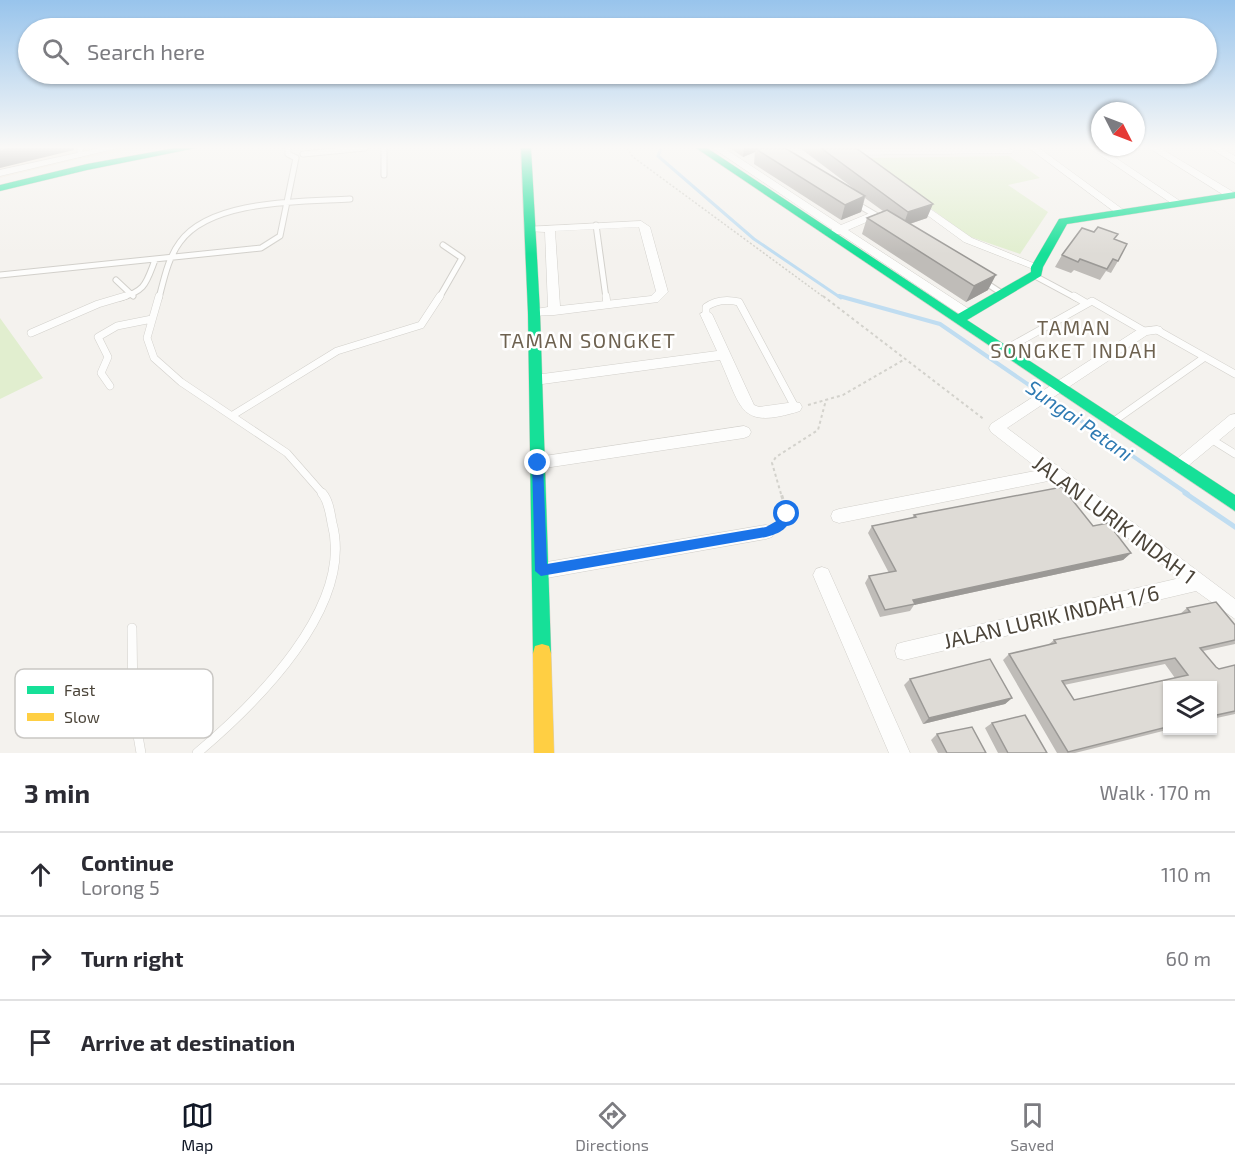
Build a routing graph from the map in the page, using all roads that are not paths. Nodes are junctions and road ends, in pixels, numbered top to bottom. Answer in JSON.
{"nodes":[{"id":1,"x":22,"y":183,"type":"edge"},
{"id":2,"x":291,"y":183,"type":"edge"},
{"id":3,"x":528,"y":183,"type":"edge"},
{"id":4,"x":762,"y":183,"type":"edge"},
{"id":5,"x":1082,"y":183,"type":"edge"},
{"id":6,"x":1148,"y":183,"type":"edge"},
{"id":7,"x":1213,"y":183,"type":"edge"},
{"id":8,"x":0,"y":188,"type":"edge"},
{"id":9,"x":902,"y":193,"type":"edge"},
{"id":10,"x":1233,"y":195,"type":"edge"},
{"id":11,"x":844,"y":196,"type":"edge"},
{"id":12,"x":350,"y":199,"type":"dead end"},
{"id":13,"x":1178,"y":203,"type":"junction"},
{"id":14,"x":286,"y":205,"type":"junction"},
{"id":15,"x":1120,"y":211,"type":"junction"},
{"id":16,"x":879,"y":218,"type":"joint"},
{"id":17,"x":596,"y":225,"type":"junction"},
{"id":18,"x":550,"y":228,"type":"junction"},
{"id":19,"x":530,"y":229,"type":"junction"},
{"id":20,"x":835,"y":232,"type":"junction"},
{"id":21,"x":443,"y":245,"type":"dead end"},
{"id":22,"x":172,"y":258,"type":"junction"},
{"id":23,"x":155,"y":260,"type":"junction"},
{"id":24,"x":1036,"y":272,"type":"junction"},
{"id":25,"x":0,"y":275,"type":"edge"},
{"id":26,"x":974,"y":276,"type":"edge"},
{"id":27,"x":116,"y":280,"type":"dead end"},
{"id":28,"x":1003,"y":294,"type":"junction"},
{"id":29,"x":133,"y":296,"type":"junction"},
{"id":30,"x":1086,"y":303,"type":"junction"},
{"id":31,"x":607,"y":304,"type":"junction"},
{"id":32,"x":554,"y":311,"type":"junction"},
{"id":33,"x":534,"y":313,"type":"junction"},
{"id":34,"x":706,"y":314,"type":"joint"},
{"id":35,"x":963,"y":317,"type":"junction"},
{"id":36,"x":152,"y":319,"type":"junction"},
{"id":37,"x":1151,"y":330,"type":"junction"},
{"id":38,"x":32,"y":333,"type":"dead end"},
{"id":39,"x":1004,"y":350,"type":"junction"},
{"id":40,"x":724,"y":355,"type":"junction"},
{"id":41,"x":1205,"y":357,"type":"junction"},
{"id":42,"x":1235,"y":374,"type":"edge"},
{"id":43,"x":535,"y":380,"type":"junction"},
{"id":44,"x":110,"y":386,"type":"dead end"},
{"id":45,"x":1050,"y":393,"type":"junction"},
{"id":46,"x":795,"y":407,"type":"joint"},
{"id":47,"x":233,"y":415,"type":"junction"},
{"id":48,"x":1235,"y":419,"type":"edge"},
{"id":49,"x":1112,"y":422,"type":"junction"},
{"id":50,"x":744,"y":432,"type":"dead end"},
{"id":51,"x":1211,"y":439,"type":"junction"},
{"id":52,"x":1235,"y":454,"type":"edge"},
{"id":53,"x":538,"y":463,"type":"junction"},
{"id":54,"x":1178,"y":466,"type":"junction"},
{"id":55,"x":1055,"y":473,"type":"junction"},
{"id":56,"x":1235,"y":504,"type":"edge"},
{"id":57,"x":840,"y":516,"type":"dead end"},
{"id":58,"x":766,"y":532,"type":"road end"},
{"id":59,"x":541,"y":571,"type":"junction"},
{"id":60,"x":822,"y":575,"type":"dead end"},
{"id":61,"x":1198,"y":582,"type":"junction"},
{"id":62,"x":1235,"y":610,"type":"edge"},
{"id":63,"x":132,"y":628,"type":"dead end"},
{"id":64,"x":904,"y":651,"type":"dead end"},
{"id":65,"x":133,"y":669,"type":"edge"},
{"id":66,"x":136,"y":738,"type":"edge"},
{"id":67,"x":141,"y":753,"type":"edge"},
{"id":68,"x":197,"y":753,"type":"edge"},
{"id":69,"x":544,"y":753,"type":"edge"},
{"id":70,"x":900,"y":753,"type":"edge"}],
"edges":[{"from":1,"to":8,"type":"street"},
{"from":2,"to":14,"type":"lane"},
{"from":3,"to":19,"type":"street"},
{"from":4,"to":20,"type":"street"},
{"from":5,"to":15,"type":"street"},
{"from":6,"to":13,"type":"street"},
{"from":7,"to":10,"type":"street"},
{"from":9,"to":24,"type":"street"},
{"from":10,"to":13,"type":"street"},
{"from":11,"to":16,"type":"lane"},
{"from":12,"to":14,"type":"lane"},
{"from":13,"to":15,"type":"street"},
{"from":14,"to":22,"type":"lane"},
{"from":14,"to":22,"type":"lane"},
{"from":15,"to":24,"type":"street"},
{"from":16,"to":20,"type":"street"},
{"from":17,"to":18,"type":"street"},
{"from":17,"to":31,"type":"lane"},
{"from":17,"to":31,"type":"street"},
{"from":18,"to":19,"type":"street"},
{"from":18,"to":32,"type":"street"},
{"from":19,"to":33,"type":"street"},
{"from":20,"to":35,"type":"street"},
{"from":21,"to":47,"type":"lane"},
{"from":22,"to":23,"type":"lane"},
{"from":22,"to":36,"type":"lane"},
{"from":23,"to":25,"type":"lane"},
{"from":23,"to":29,"type":"lane"},
{"from":24,"to":28,"type":"street"},
{"from":24,"to":30,"type":"lane"},
{"from":26,"to":28,"type":"lane"},
{"from":27,"to":29,"type":"lane"},
{"from":28,"to":35,"type":"street"},
{"from":29,"to":38,"type":"lane"},
{"from":30,"to":37,"type":"lane"},
{"from":30,"to":39,"type":"lane"},
{"from":31,"to":32,"type":"street"},
{"from":32,"to":33,"type":"street"},
{"from":33,"to":43,"type":"street"},
{"from":34,"to":40,"type":"street"},
{"from":34,"to":46,"type":"lane"},
{"from":35,"to":39,"type":"street"},
{"from":36,"to":44,"type":"lane"},
{"from":36,"to":47,"type":"lane"},
{"from":37,"to":41,"type":"lane"},
{"from":37,"to":45,"type":"street"},
{"from":39,"to":45,"type":"street"},
{"from":40,"to":43,"type":"street"},
{"from":40,"to":46,"type":"street"},
{"from":41,"to":42,"type":"lane"},
{"from":41,"to":49,"type":"lane"},
{"from":43,"to":53,"type":"street"},
{"from":45,"to":49,"type":"street"},
{"from":45,"to":55,"type":"street","name":"JALAN LURIK INDAH 1"},
{"from":47,"to":68,"type":"lane"},
{"from":48,"to":51,"type":"street"},
{"from":49,"to":54,"type":"street"},
{"from":50,"to":53,"type":"street"},
{"from":51,"to":52,"type":"lane"},
{"from":51,"to":54,"type":"street"},
{"from":53,"to":59,"type":"street"},
{"from":54,"to":56,"type":"street"},
{"from":55,"to":57,"type":"street"},
{"from":55,"to":61,"type":"street","name":"JALAN LURIK INDAH 1"},
{"from":58,"to":59,"type":"street"},
{"from":59,"to":69,"type":"street"},
{"from":60,"to":70,"type":"street"},
{"from":61,"to":62,"type":"street","name":"JALAN LURIK INDAH 1"},
{"from":61,"to":64,"type":"street","name":"JALAN LURIK INDAH 1/6"},
{"from":63,"to":65,"type":"lane"},
{"from":66,"to":67,"type":"lane"}]}
